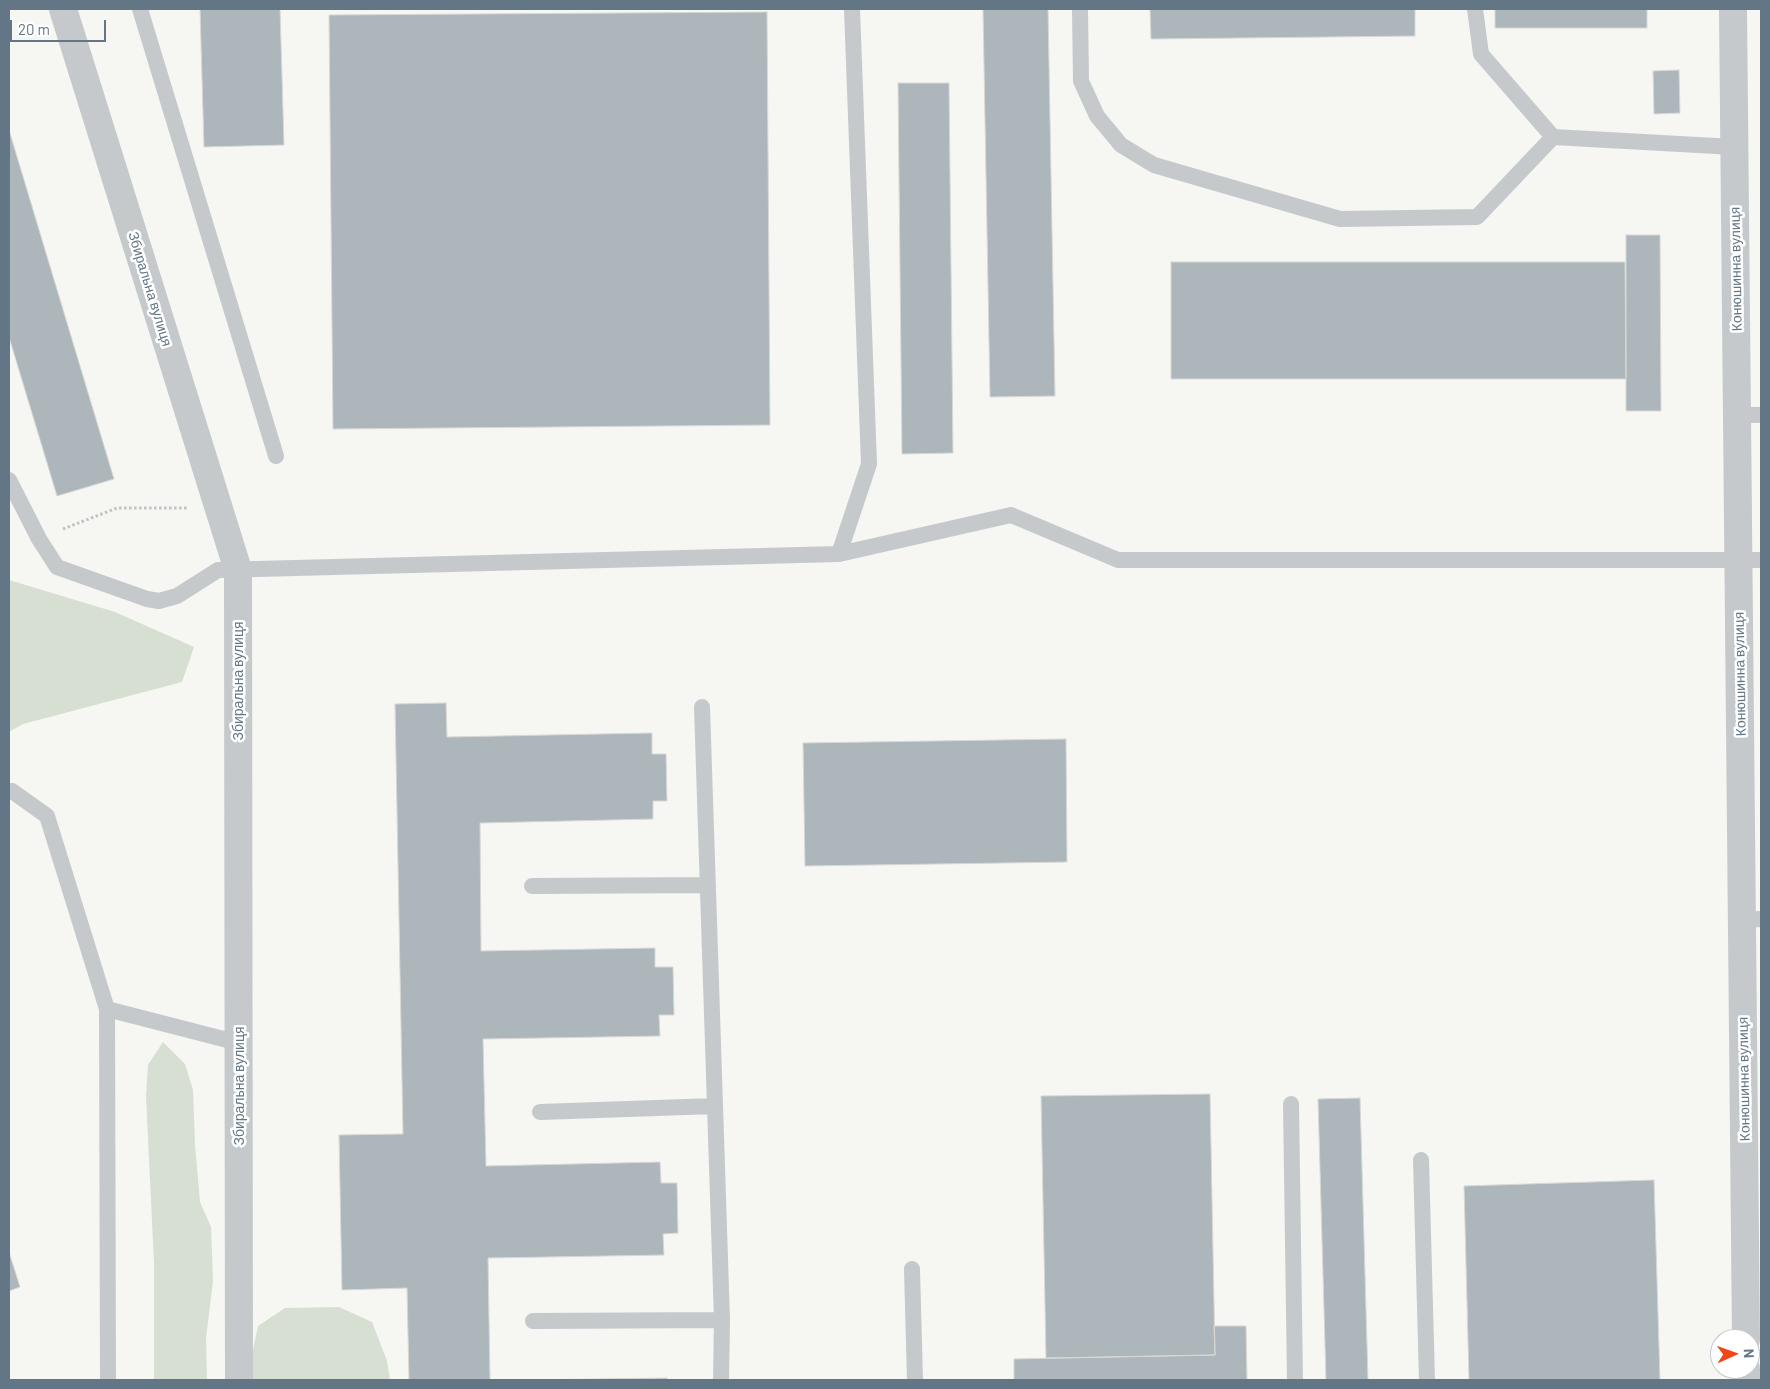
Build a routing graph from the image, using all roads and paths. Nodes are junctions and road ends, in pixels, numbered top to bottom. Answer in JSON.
{"nodes":[{"id":1,"x":63,"y":9,"type":"edge"},
{"id":2,"x":140,"y":9,"type":"edge"},
{"id":3,"x":852,"y":9,"type":"edge"},
{"id":4,"x":1080,"y":9,"type":"edge"},
{"id":5,"x":1475,"y":9,"type":"edge"},
{"id":6,"x":1737,"y":9,"type":"edge"},
{"id":7,"x":1553,"y":137,"type":"junction"},
{"id":8,"x":1734,"y":148,"type":"junction"},
{"id":9,"x":1749,"y":415,"type":"edge"},
{"id":10,"x":276,"y":456,"type":"dead end"},
{"id":11,"x":9,"y":480,"type":"edge"},
{"id":12,"x":189,"y":508,"type":"dead end"},
{"id":13,"x":62,"y":530,"type":"dead end"},
{"id":14,"x":840,"y":554,"type":"junction"},
{"id":15,"x":1750,"y":560,"type":"edge"},
{"id":16,"x":238,"y":570,"type":"junction"},
{"id":17,"x":702,"y":706,"type":"dead end"},
{"id":18,"x":9,"y":792,"type":"edge"},
{"id":19,"x":708,"y":885,"type":"junction"},
{"id":20,"x":532,"y":886,"type":"dead end"},
{"id":21,"x":1752,"y":919,"type":"edge"},
{"id":22,"x":107,"y":1009,"type":"junction"},
{"id":23,"x":239,"y":1043,"type":"junction"},
{"id":24,"x":1291,"y":1104,"type":"dead end"},
{"id":25,"x":715,"y":1106,"type":"junction"},
{"id":26,"x":540,"y":1112,"type":"dead end"},
{"id":27,"x":1421,"y":1160,"type":"dead end"},
{"id":28,"x":912,"y":1269,"type":"dead end"},
{"id":29,"x":722,"y":1320,"type":"junction"},
{"id":30,"x":533,"y":1321,"type":"dead end"},
{"id":31,"x":1746,"y":1329,"type":"edge"},
{"id":32,"x":108,"y":1380,"type":"edge"},
{"id":33,"x":238,"y":1380,"type":"edge"},
{"id":34,"x":721,"y":1380,"type":"edge"},
{"id":35,"x":915,"y":1380,"type":"edge"},
{"id":36,"x":1295,"y":1380,"type":"edge"},
{"id":37,"x":1427,"y":1380,"type":"edge"}],
"edges":[{"from":1,"to":16,"type":"street","name":"Збиральна вулиця"},
{"from":2,"to":10,"type":"lane"},
{"from":3,"to":14,"type":"lane"},
{"from":4,"to":7,"type":"lane"},
{"from":5,"to":7,"type":"lane"},
{"from":6,"to":8,"type":"street","name":"Конюшинна вулиця"},
{"from":7,"to":8,"type":"lane"},
{"from":8,"to":9,"type":"street","name":"Конюшинна вулиця"},
{"from":9,"to":15,"type":"street","name":"Конюшинна вулиця"},
{"from":11,"to":16,"type":"lane"},
{"from":12,"to":13,"type":"path"},
{"from":14,"to":15,"type":"lane"},
{"from":14,"to":16,"type":"lane"},
{"from":15,"to":21,"type":"street","name":"Конюшинна вулиця"},
{"from":16,"to":23,"type":"street","name":"Збиральна вулиця"},
{"from":17,"to":19,"type":"lane"},
{"from":18,"to":22,"type":"lane"},
{"from":19,"to":20,"type":"lane"},
{"from":19,"to":25,"type":"lane"},
{"from":21,"to":31,"type":"street","name":"Конюшинна вулиця"},
{"from":22,"to":23,"type":"lane"},
{"from":22,"to":32,"type":"lane"},
{"from":23,"to":33,"type":"street","name":"Збиральна вулиця"},
{"from":24,"to":36,"type":"lane"},
{"from":25,"to":26,"type":"lane"},
{"from":25,"to":29,"type":"lane"},
{"from":27,"to":37,"type":"lane"},
{"from":28,"to":35,"type":"lane"},
{"from":29,"to":30,"type":"lane"},
{"from":29,"to":34,"type":"lane"}]}
